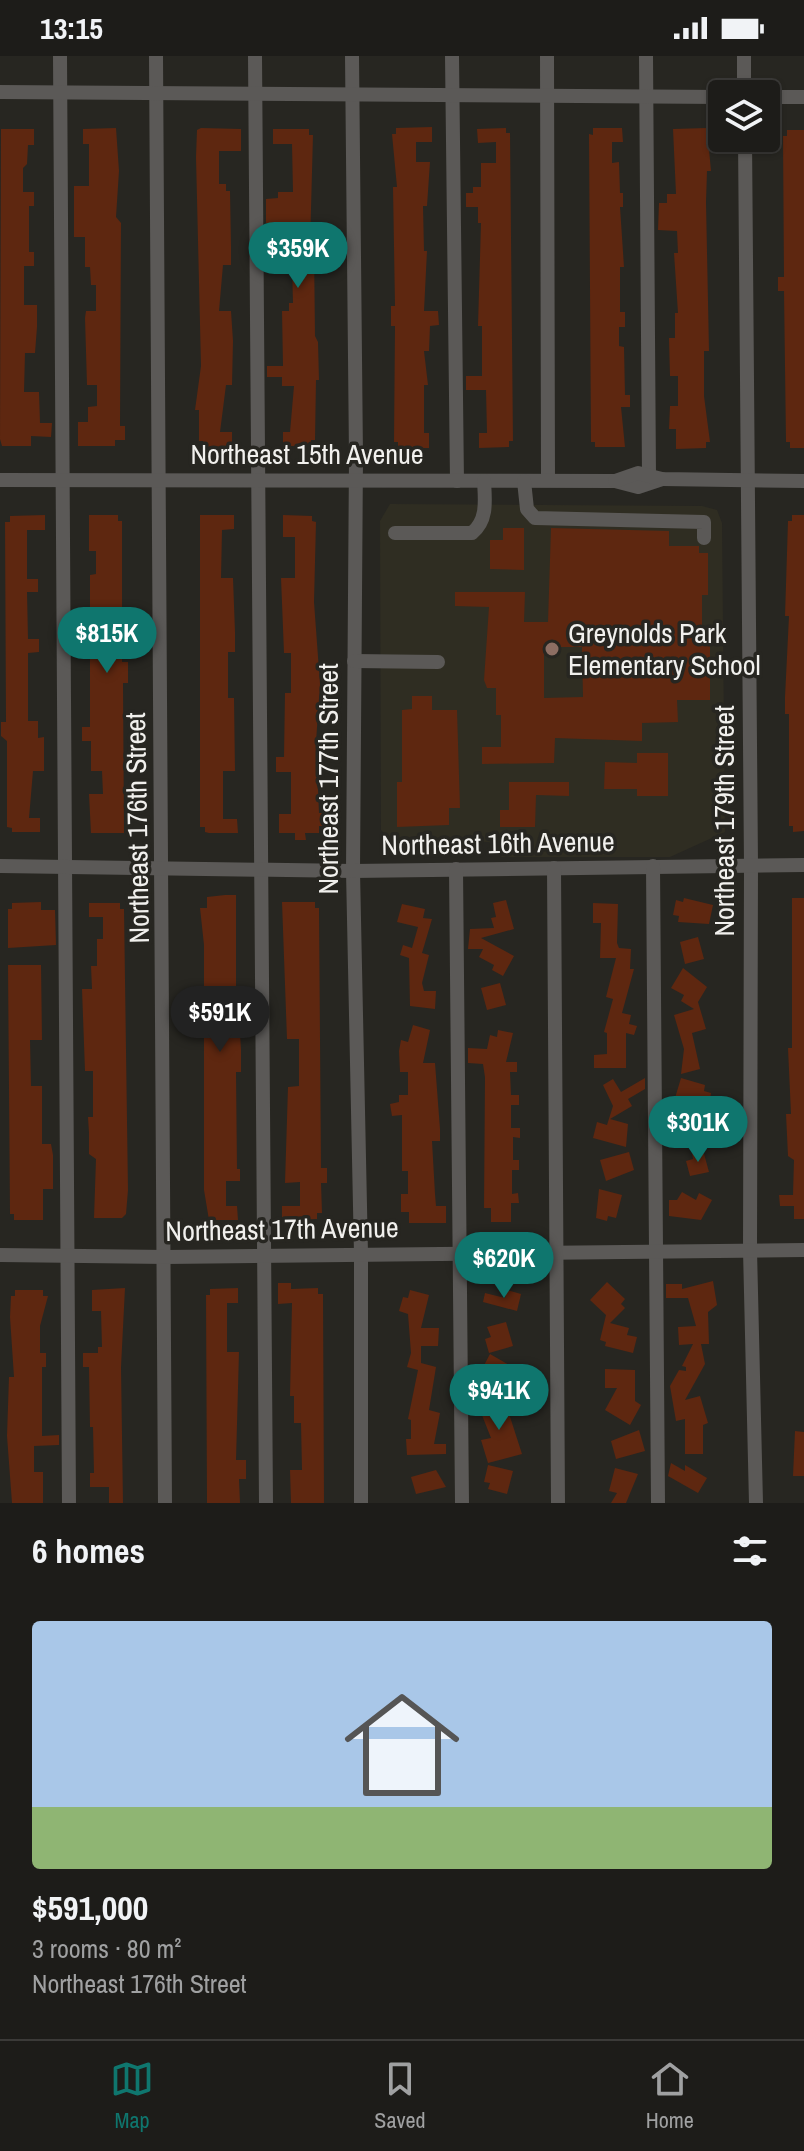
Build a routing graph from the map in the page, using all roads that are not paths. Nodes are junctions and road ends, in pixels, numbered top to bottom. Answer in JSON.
{"nodes":[{"id":1,"x":60,"y":56,"type":"edge"},
{"id":2,"x":156,"y":56,"type":"edge"},
{"id":3,"x":255,"y":56,"type":"edge"},
{"id":4,"x":352,"y":56,"type":"edge"},
{"id":5,"x":452,"y":56,"type":"edge"},
{"id":6,"x":547,"y":56,"type":"edge"},
{"id":7,"x":646,"y":56,"type":"edge"},
{"id":8,"x":744,"y":56,"type":"edge"},
{"id":9,"x":744,"y":80,"type":"edge"},
{"id":10,"x":0,"y":92,"type":"edge"},
{"id":11,"x":61,"y":93,"type":"junction"},
{"id":12,"x":157,"y":95,"type":"junction"},
{"id":13,"x":256,"y":95,"type":"junction"},
{"id":14,"x":351,"y":96,"type":"junction"},
{"id":15,"x":452,"y":96,"type":"junction"},
{"id":16,"x":547,"y":96,"type":"junction"},
{"id":17,"x":646,"y":96,"type":"junction"},
{"id":18,"x":708,"y":97,"type":"edge"},
{"id":19,"x":780,"y":97,"type":"edge"},
{"id":20,"x":804,"y":97,"type":"edge"},
{"id":21,"x":745,"y":152,"type":"edge"},
{"id":22,"x":655,"y":478,"type":"junction"},
{"id":23,"x":0,"y":480,"type":"edge"},
{"id":24,"x":159,"y":480,"type":"junction"},
{"id":25,"x":257,"y":480,"type":"junction"},
{"id":26,"x":356,"y":480,"type":"junction"},
{"id":27,"x":548,"y":480,"type":"junction"},
{"id":28,"x":62,"y":481,"type":"junction"},
{"id":29,"x":457,"y":481,"type":"junction"},
{"id":30,"x":484,"y":481,"type":"junction"},
{"id":31,"x":524,"y":481,"type":"junction"},
{"id":32,"x":747,"y":481,"type":"junction"},
{"id":33,"x":804,"y":481,"type":"edge"},
{"id":34,"x":395,"y":533,"type":"dead end"},
{"id":35,"x":704,"y":538,"type":"dead end"},
{"id":36,"x":354,"y":661,"type":"junction"},
{"id":37,"x":438,"y":662,"type":"dead end"},
{"id":38,"x":164,"y":865,"type":"junction"},
{"id":39,"x":751,"y":865,"type":"junction"},
{"id":40,"x":804,"y":865,"type":"edge"},
{"id":41,"x":0,"y":866,"type":"edge"},
{"id":42,"x":653,"y":866,"type":"junction"},
{"id":43,"x":65,"y":867,"type":"junction"},
{"id":44,"x":260,"y":868,"type":"junction"},
{"id":45,"x":554,"y":868,"type":"junction"},
{"id":46,"x":456,"y":869,"type":"junction"},
{"id":47,"x":353,"y":871,"type":"junction"},
{"id":48,"x":750,"y":1250,"type":"junction"},
{"id":49,"x":804,"y":1250,"type":"edge"},
{"id":50,"x":656,"y":1251,"type":"junction"},
{"id":51,"x":556,"y":1252,"type":"junction"},
{"id":52,"x":460,"y":1253,"type":"junction"},
{"id":53,"x":361,"y":1254,"type":"junction"},
{"id":54,"x":0,"y":1255,"type":"edge"},
{"id":55,"x":264,"y":1255,"type":"junction"},
{"id":56,"x":67,"y":1256,"type":"junction"},
{"id":57,"x":166,"y":1257,"type":"junction"},
{"id":58,"x":69,"y":1503,"type":"edge"},
{"id":59,"x":165,"y":1503,"type":"edge"},
{"id":60,"x":266,"y":1503,"type":"edge"},
{"id":61,"x":361,"y":1503,"type":"edge"},
{"id":62,"x":462,"y":1503,"type":"edge"},
{"id":63,"x":558,"y":1503,"type":"edge"},
{"id":64,"x":658,"y":1503,"type":"edge"},
{"id":65,"x":756,"y":1503,"type":"edge"}],
"edges":[{"from":1,"to":11,"type":"street"},
{"from":2,"to":12,"type":"street","name":"Northeast 176th Street"},
{"from":3,"to":13,"type":"street"},
{"from":4,"to":14,"type":"street","name":"Northeast 177th Street"},
{"from":5,"to":15,"type":"street"},
{"from":6,"to":16,"type":"street"},
{"from":7,"to":17,"type":"street"},
{"from":8,"to":9,"type":"street"},
{"from":10,"to":11,"type":"street"},
{"from":11,"to":12,"type":"street"},
{"from":11,"to":28,"type":"street"},
{"from":12,"to":13,"type":"street"},
{"from":12,"to":24,"type":"street","name":"Northeast 176th Street"},
{"from":13,"to":14,"type":"street"},
{"from":13,"to":25,"type":"street"},
{"from":14,"to":15,"type":"street"},
{"from":14,"to":26,"type":"street","name":"Northeast 177th Street"},
{"from":15,"to":16,"type":"street"},
{"from":15,"to":29,"type":"street"},
{"from":16,"to":17,"type":"street"},
{"from":16,"to":27,"type":"street"},
{"from":17,"to":18,"type":"street"},
{"from":17,"to":22,"type":"street"},
{"from":19,"to":20,"type":"street"},
{"from":21,"to":32,"type":"street","name":"Northeast 179th Street"},
{"from":22,"to":27,"type":"street","name":"Northeast 15th Avenue"},
{"from":22,"to":32,"type":"street","name":"Northeast 15th Avenue"},
{"from":23,"to":28,"type":"street","name":"Northeast 15th Avenue"},
{"from":24,"to":25,"type":"street","name":"Northeast 15th Avenue"},
{"from":24,"to":28,"type":"street","name":"Northeast 15th Avenue"},
{"from":24,"to":38,"type":"street","name":"Northeast 176th Street"},
{"from":25,"to":26,"type":"street","name":"Northeast 15th Avenue"},
{"from":25,"to":44,"type":"street"},
{"from":26,"to":29,"type":"street","name":"Northeast 15th Avenue"},
{"from":26,"to":36,"type":"street","name":"Northeast 177th Street"},
{"from":27,"to":31,"type":"street","name":"Northeast 15th Avenue"},
{"from":28,"to":43,"type":"street"},
{"from":29,"to":30,"type":"street","name":"Northeast 15th Avenue"},
{"from":30,"to":31,"type":"street","name":"Northeast 15th Avenue"},
{"from":30,"to":34,"type":"street"},
{"from":31,"to":35,"type":"street"},
{"from":32,"to":33,"type":"street","name":"Northeast 15th Avenue"},
{"from":32,"to":39,"type":"street","name":"Northeast 179th Street"},
{"from":36,"to":37,"type":"street"},
{"from":36,"to":47,"type":"street","name":"Northeast 177th Street"},
{"from":38,"to":43,"type":"street","name":"Northeast 16th Avenue"},
{"from":38,"to":44,"type":"street","name":"Northeast 16th Avenue"},
{"from":38,"to":57,"type":"street","name":"Northeast 176th Street"},
{"from":39,"to":40,"type":"street","name":"Northeast 16th Avenue"},
{"from":39,"to":42,"type":"street","name":"Northeast 16th Avenue"},
{"from":39,"to":48,"type":"street","name":"Northeast 179th Street"},
{"from":41,"to":43,"type":"street","name":"Northeast 16th Avenue"},
{"from":42,"to":45,"type":"street","name":"Northeast 16th Avenue"},
{"from":42,"to":50,"type":"street"},
{"from":43,"to":56,"type":"street"},
{"from":44,"to":47,"type":"street","name":"Northeast 16th Avenue"},
{"from":44,"to":55,"type":"street"},
{"from":45,"to":46,"type":"street","name":"Northeast 16th Avenue"},
{"from":45,"to":51,"type":"street"},
{"from":46,"to":47,"type":"street","name":"Northeast 16th Avenue"},
{"from":46,"to":52,"type":"street"},
{"from":47,"to":53,"type":"street","name":"Northeast 177th Street"},
{"from":48,"to":49,"type":"street","name":"Northeast 17th Avenue"},
{"from":48,"to":50,"type":"street","name":"Northeast 17th Avenue"},
{"from":48,"to":65,"type":"street","name":"Northeast 179th Street"},
{"from":50,"to":51,"type":"street","name":"Northeast 17th Avenue"},
{"from":50,"to":64,"type":"street"},
{"from":51,"to":52,"type":"street","name":"Northeast 17th Avenue"},
{"from":51,"to":63,"type":"street"},
{"from":52,"to":53,"type":"street","name":"Northeast 17th Avenue"},
{"from":52,"to":62,"type":"street"},
{"from":53,"to":55,"type":"street","name":"Northeast 17th Avenue"},
{"from":53,"to":61,"type":"street","name":"Northeast 177th Street"},
{"from":54,"to":56,"type":"street","name":"Northeast 17th Avenue"},
{"from":55,"to":57,"type":"street","name":"Northeast 17th Avenue"},
{"from":55,"to":60,"type":"street"},
{"from":56,"to":57,"type":"street","name":"Northeast 17th Avenue"},
{"from":56,"to":58,"type":"street"},
{"from":57,"to":59,"type":"street","name":"Northeast 176th Street"}]}
